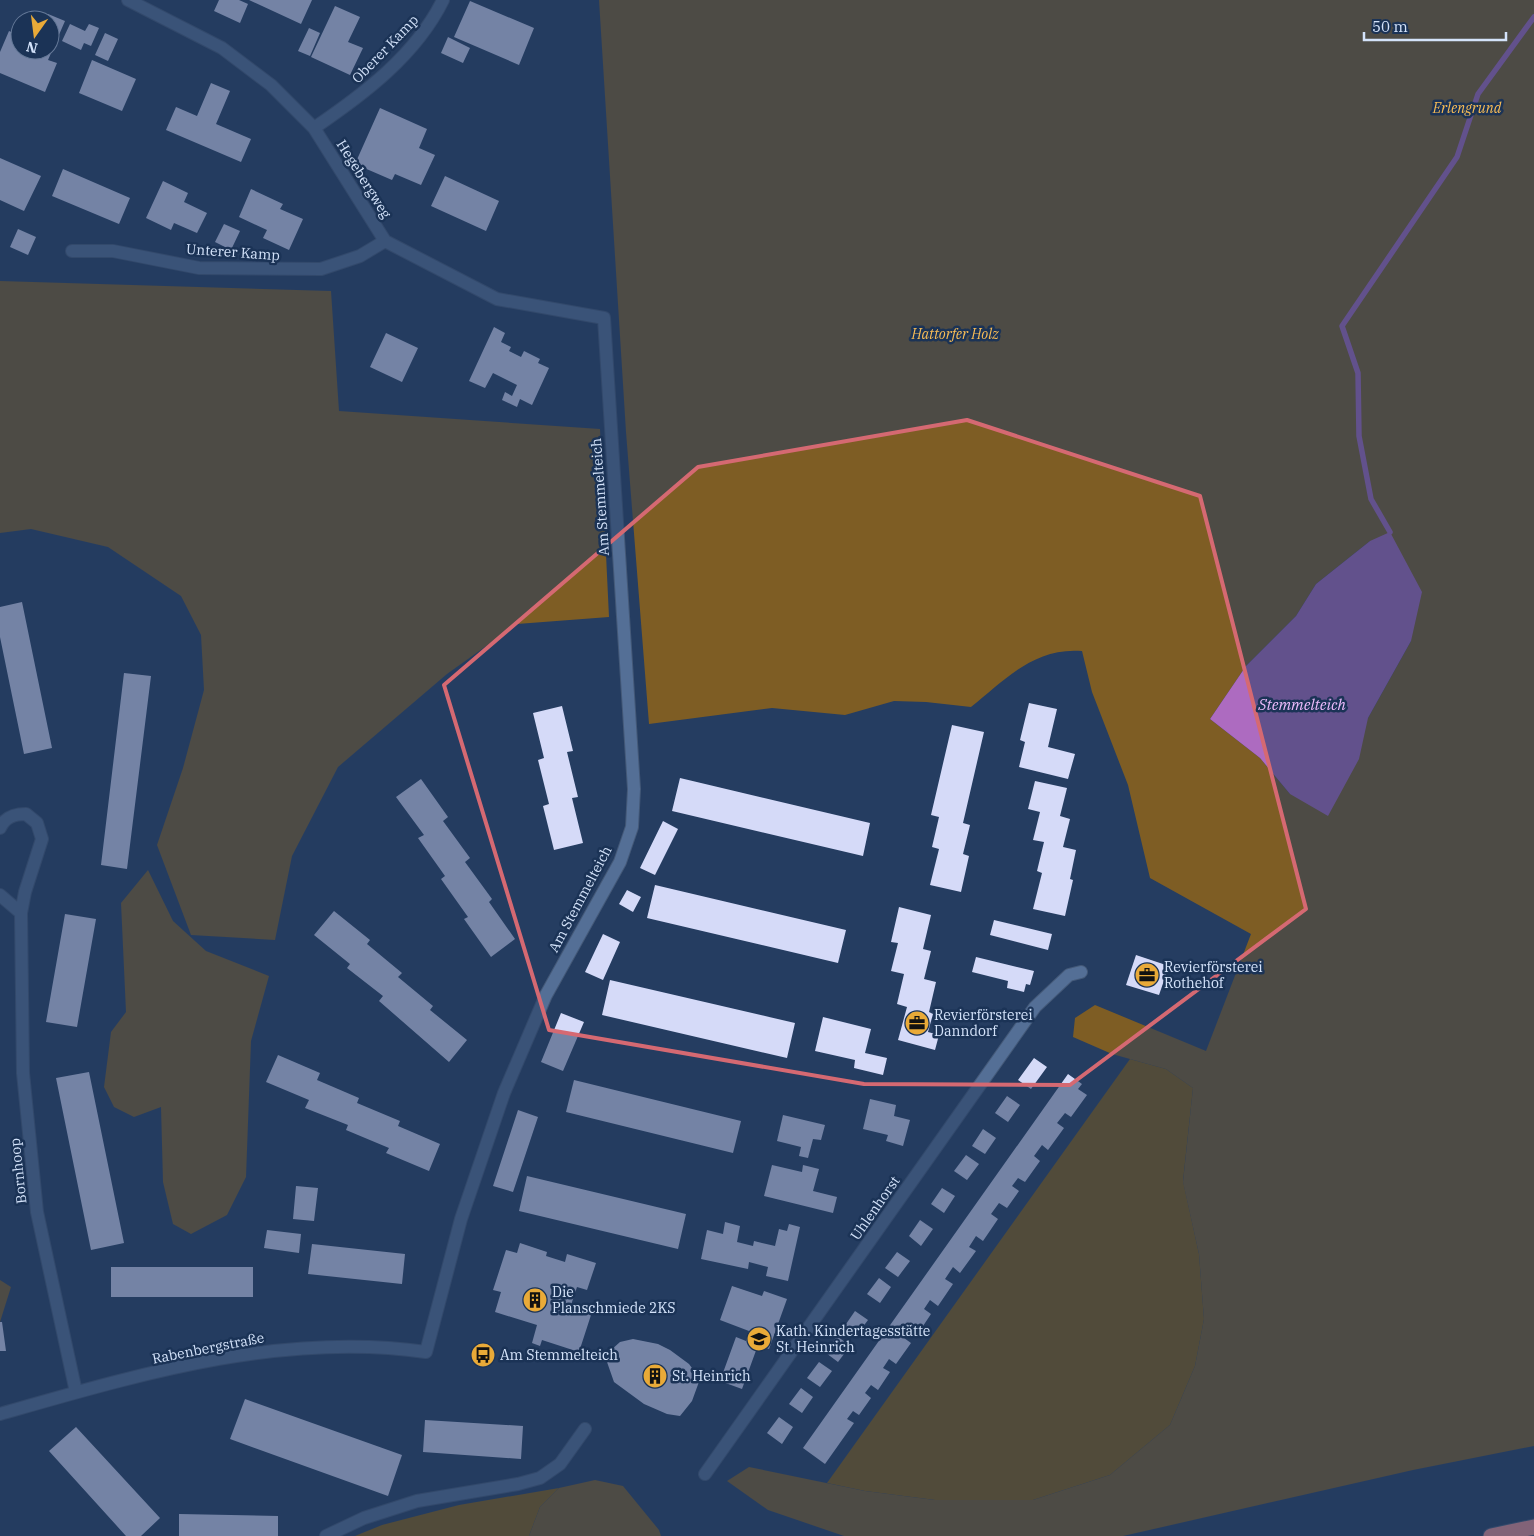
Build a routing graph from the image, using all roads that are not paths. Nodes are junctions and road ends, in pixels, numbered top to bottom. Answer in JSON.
{"nodes":[{"id":1,"x":128,"y":0,"type":"edge"},
{"id":2,"x":443,"y":0,"type":"edge"},
{"id":3,"x":314,"y":128,"type":"junction"},
{"id":4,"x":385,"y":240,"type":"junction"},
{"id":5,"x":72,"y":252,"type":"dead end"},
{"id":6,"x":604,"y":318,"type":"joint"},
{"id":7,"x":0,"y":828,"type":"edge"},
{"id":8,"x":0,"y":895,"type":"edge"},
{"id":9,"x":21,"y":913,"type":"junction"},
{"id":10,"x":1081,"y":972,"type":"dead end"},
{"id":11,"x":426,"y":1352,"type":"joint"},
{"id":12,"x":76,"y":1392,"type":"junction"},
{"id":13,"x":0,"y":1414,"type":"edge"},
{"id":14,"x":586,"y":1429,"type":"dead end"},
{"id":15,"x":705,"y":1474,"type":"dead end"},
{"id":16,"x":1534,"y":1527,"type":"edge"},
{"id":17,"x":326,"y":1536,"type":"edge"},
{"id":18,"x":1491,"y":1536,"type":"edge"}],
"edges":[{"from":1,"to":3,"type":"street","name":"Hegebergweg"},
{"from":2,"to":3,"type":"street","name":"Oberer Kamp"},
{"from":3,"to":4,"type":"street","name":"Hegebergweg"},
{"from":4,"to":5,"type":"street","name":"Unterer Kamp"},
{"from":4,"to":6,"type":"street","name":"Hegebergweg"},
{"from":6,"to":11,"type":"street","name":"Am Stemmelteich"},
{"from":7,"to":9,"type":"street","name":"Bornhoop"},
{"from":8,"to":9,"type":"street"},
{"from":9,"to":12,"type":"street","name":"Bornhoop"},
{"from":10,"to":15,"type":"street","name":"Uhlenhorst"},
{"from":11,"to":12,"type":"street","name":"Rabenbergstraße"},
{"from":12,"to":13,"type":"street","name":"Rabenbergstraße"},
{"from":14,"to":17,"type":"street"},
{"from":16,"to":18,"type":"highway"}]}
